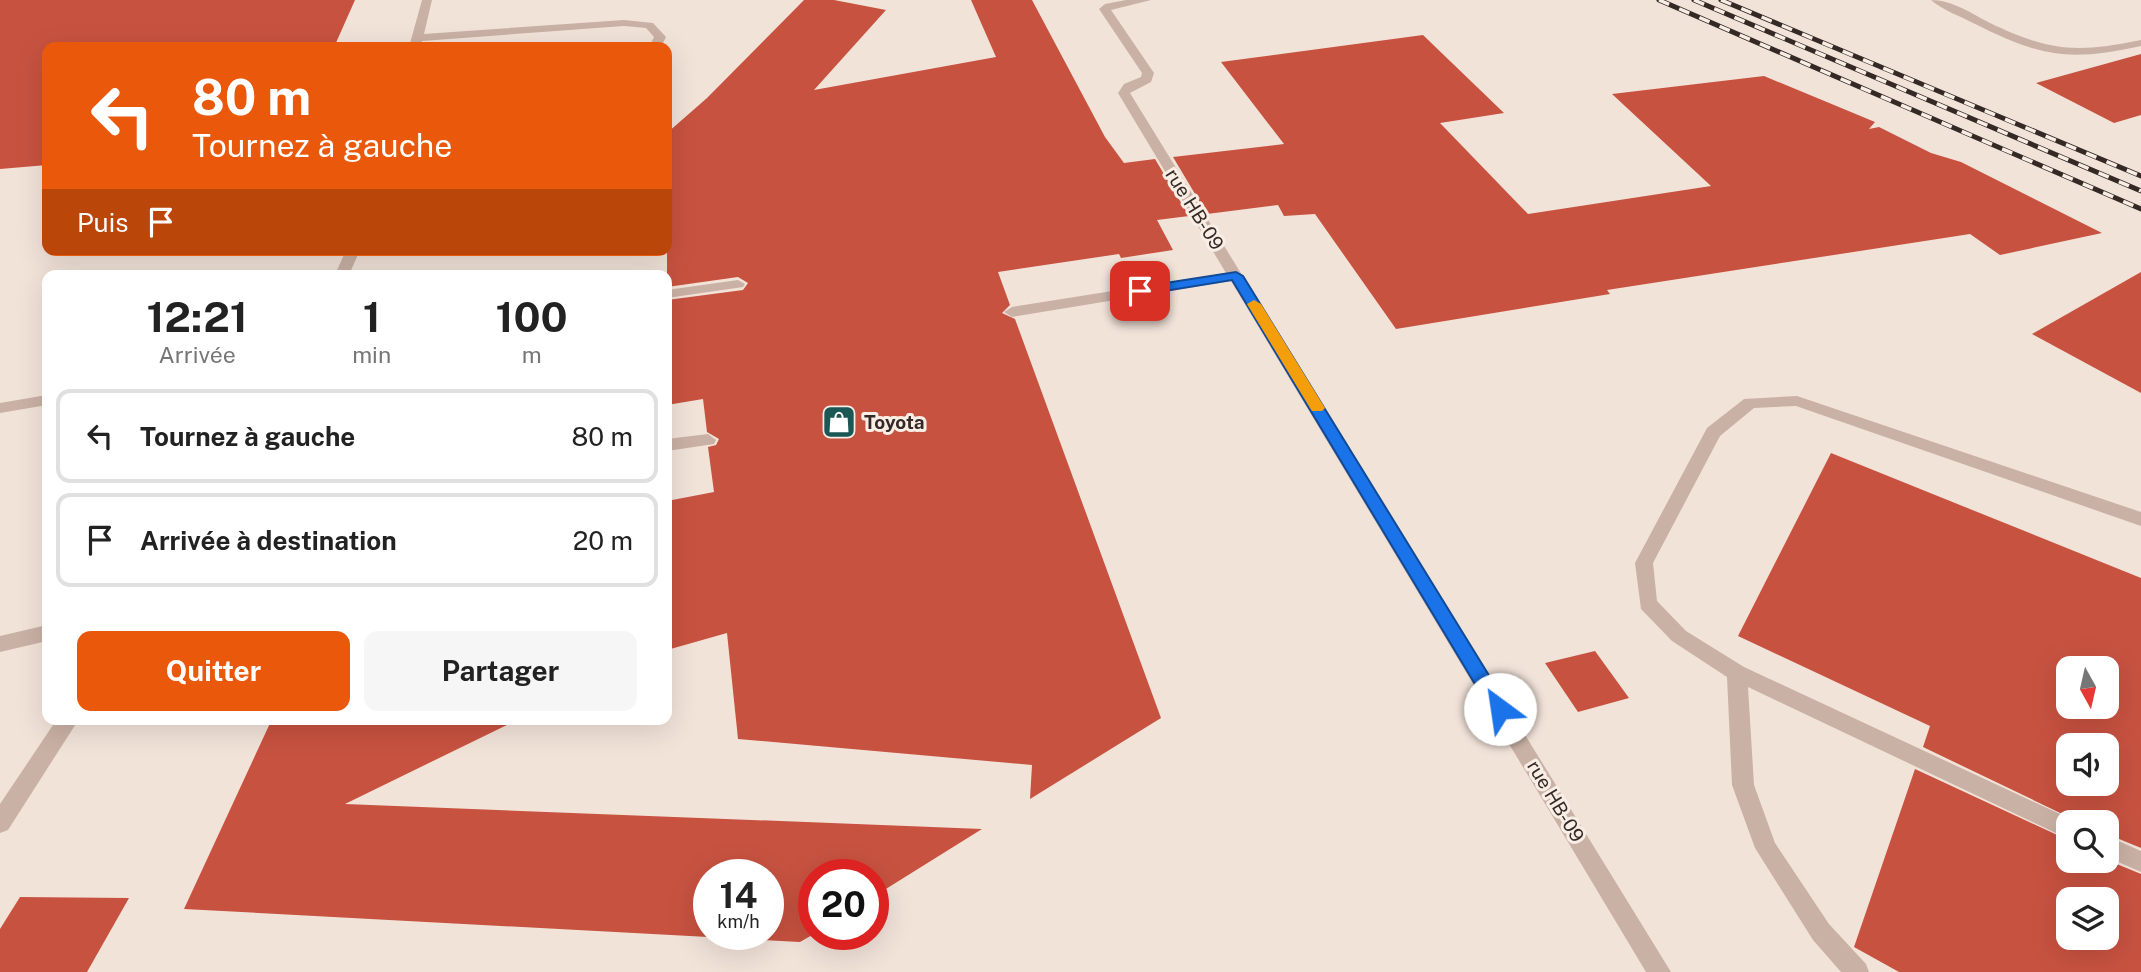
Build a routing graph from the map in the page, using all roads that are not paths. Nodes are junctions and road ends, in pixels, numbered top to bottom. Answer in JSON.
{"nodes":[{"id":1,"x":428,"y":0,"type":"edge"},
{"id":2,"x":1146,"y":0,"type":"edge"},
{"id":3,"x":1936,"y":0,"type":"edge"},
{"id":4,"x":417,"y":42,"type":"edge"},
{"id":5,"x":427,"y":42,"type":"edge"},
{"id":6,"x":658,"y":42,"type":"edge"},
{"id":7,"x":2141,"y":43,"type":"edge"},
{"id":8,"x":1236,"y":276,"type":"junction"},
{"id":9,"x":738,"y":284,"type":"dead end"},
{"id":10,"x":672,"y":293,"type":"edge"},
{"id":11,"x":1012,"y":312,"type":"dead end"},
{"id":12,"x":42,"y":401,"type":"edge"},
{"id":13,"x":0,"y":408,"type":"edge"},
{"id":14,"x":708,"y":440,"type":"dead end"},
{"id":15,"x":672,"y":444,"type":"edge"},
{"id":16,"x":2141,"y":519,"type":"edge"},
{"id":17,"x":42,"y":634,"type":"edge"},
{"id":18,"x":0,"y":644,"type":"edge"},
{"id":19,"x":1737,"y":673,"type":"junction"},
{"id":20,"x":65,"y":725,"type":"edge"},
{"id":21,"x":2056,"y":822,"type":"edge"},
{"id":22,"x":0,"y":823,"type":"edge"},
{"id":23,"x":2119,"y":852,"type":"edge"},
{"id":24,"x":2141,"y":862,"type":"edge"},
{"id":25,"x":1659,"y":972,"type":"edge"},
{"id":26,"x":1857,"y":972,"type":"edge"}],
"edges":[{"from":1,"to":4,"type":"street"},
{"from":2,"to":8,"type":"street","name":"rue HB-09"},
{"from":3,"to":7,"type":"street"},
{"from":5,"to":6,"type":"street"},
{"from":8,"to":11,"type":"street"},
{"from":8,"to":25,"type":"street","name":"rue HB-09"},
{"from":9,"to":10,"type":"street"},
{"from":12,"to":13,"type":"street"},
{"from":14,"to":15,"type":"street"},
{"from":16,"to":19,"type":"street"},
{"from":17,"to":18,"type":"street"},
{"from":19,"to":21,"type":"street"},
{"from":19,"to":26,"type":"street"},
{"from":20,"to":22,"type":"street"},
{"from":23,"to":24,"type":"street"}]}
